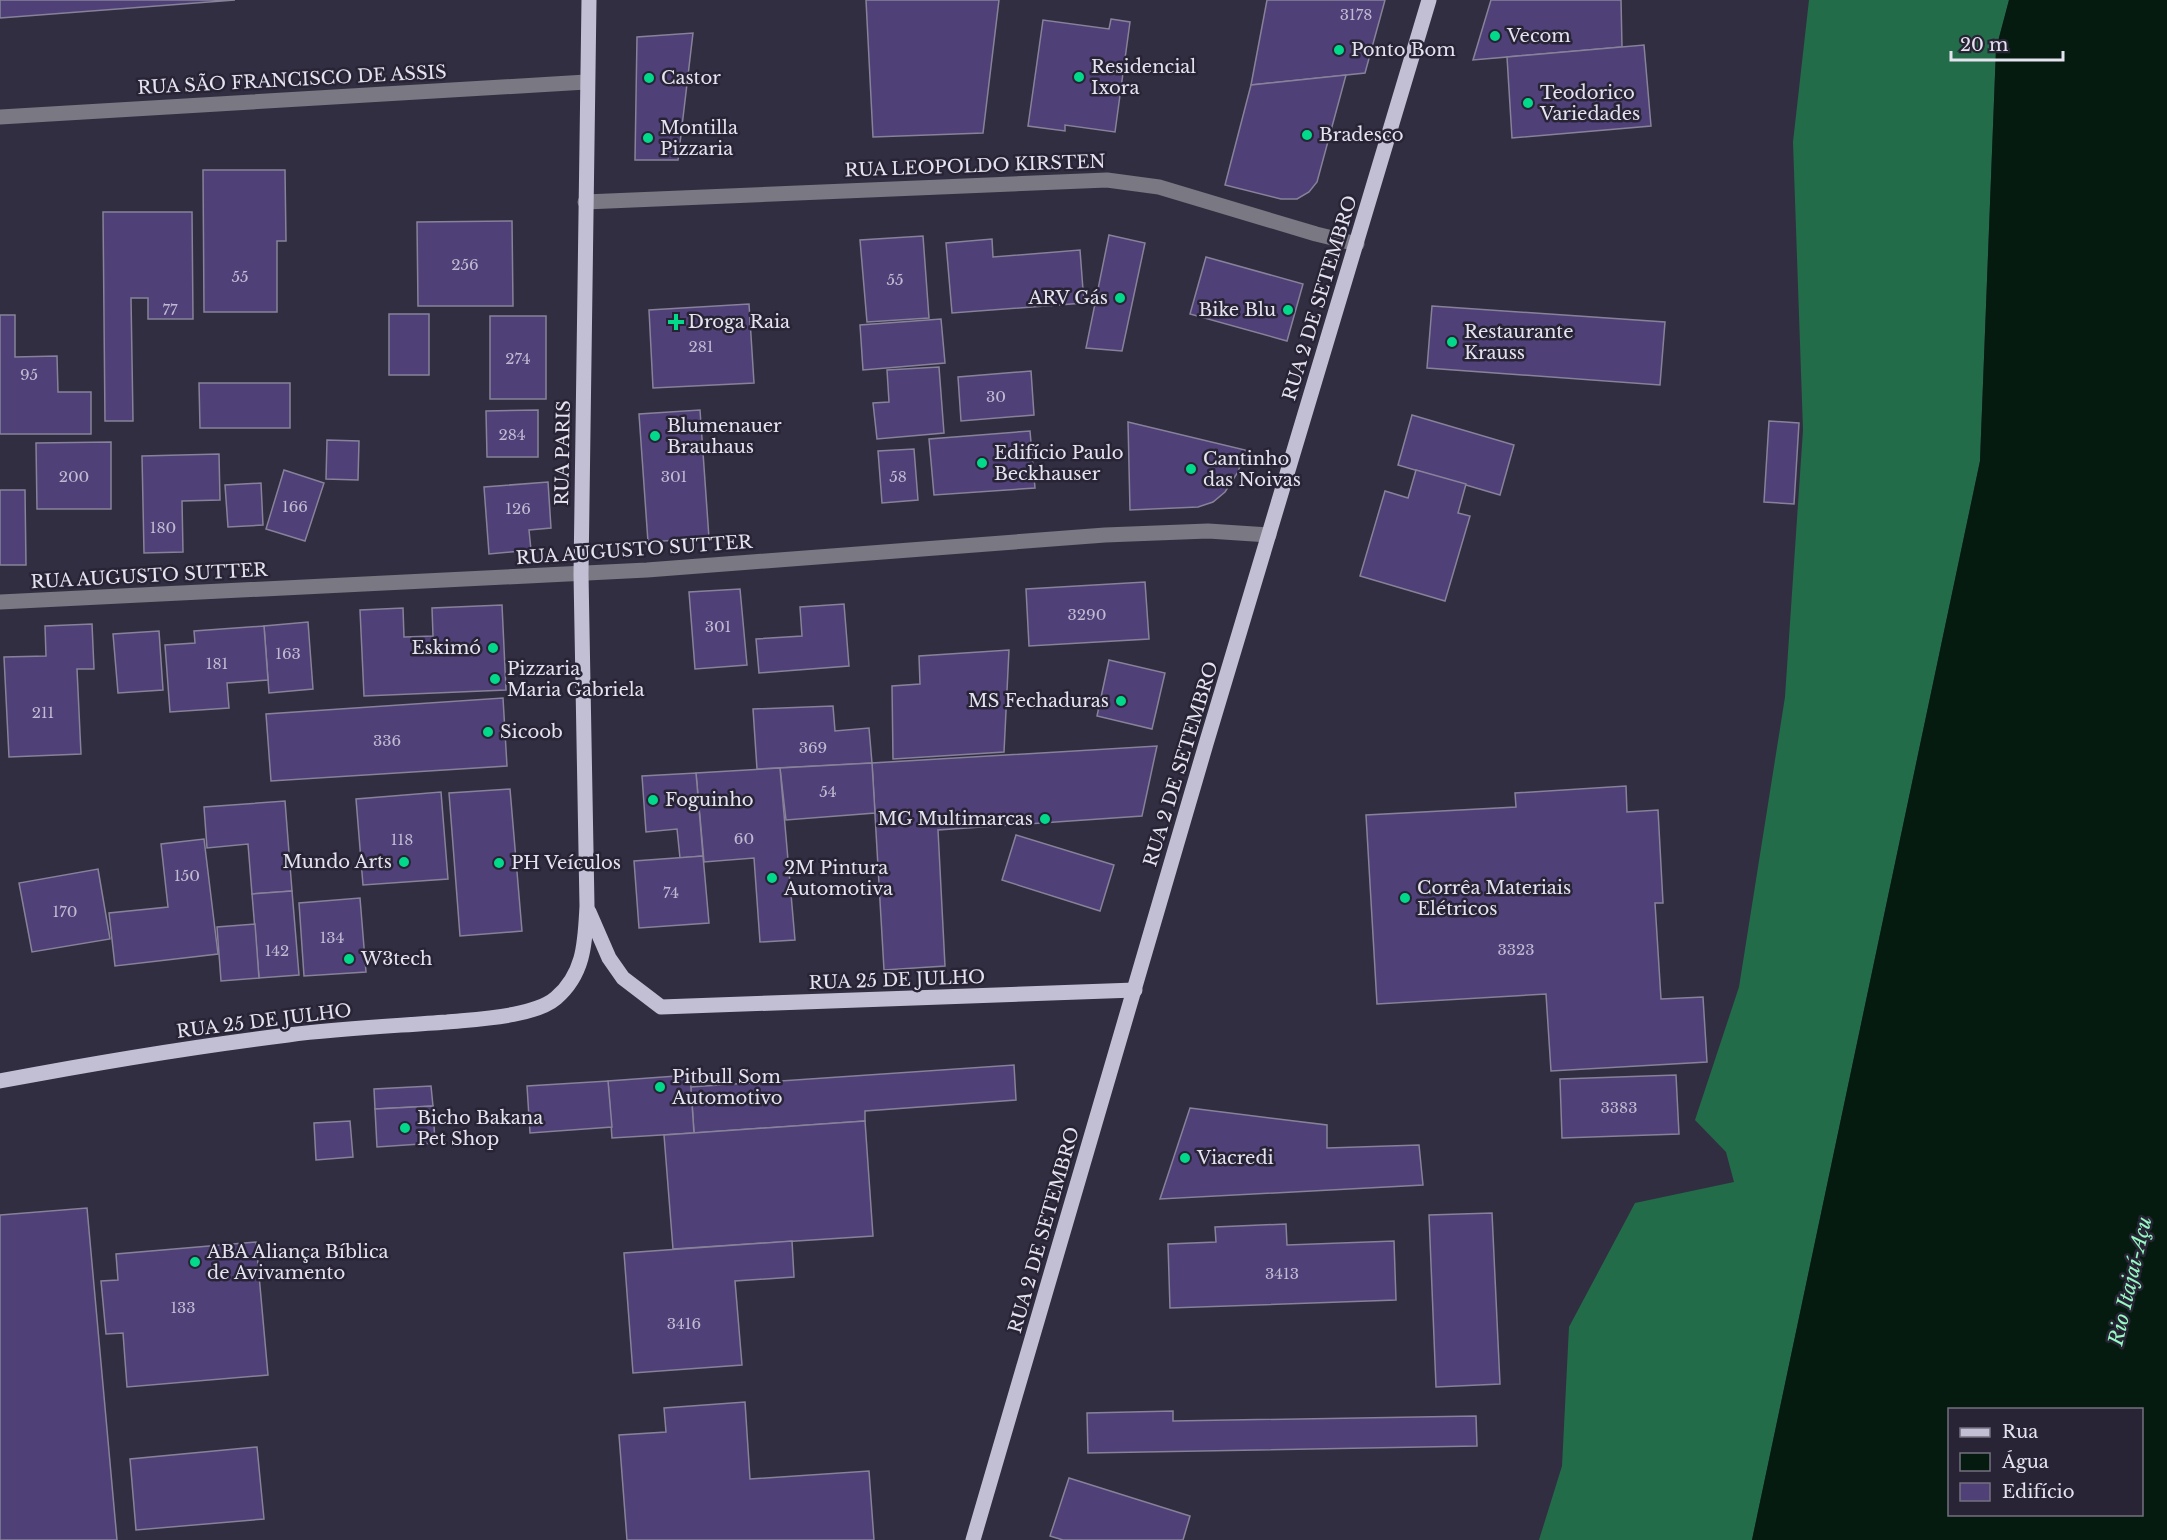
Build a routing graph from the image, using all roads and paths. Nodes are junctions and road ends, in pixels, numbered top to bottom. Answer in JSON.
{"nodes":[{"id":1,"x":589,"y":0,"type":"edge"},
{"id":2,"x":1429,"y":0,"type":"edge"},
{"id":3,"x":586,"y":82,"type":"junction"},
{"id":4,"x":0,"y":117,"type":"edge"},
{"id":5,"x":585,"y":202,"type":"junction"},
{"id":6,"x":1357,"y":244,"type":"junction"},
{"id":7,"x":1269,"y":536,"type":"junction"},
{"id":8,"x":581,"y":574,"type":"junction"},
{"id":9,"x":0,"y":602,"type":"edge"},
{"id":10,"x":587,"y":906,"type":"junction"},
{"id":11,"x":1135,"y":990,"type":"junction"},
{"id":12,"x":661,"y":1007,"type":"joint"},
{"id":13,"x":534,"y":1011,"type":"joint"},
{"id":14,"x":0,"y":1081,"type":"edge"},
{"id":15,"x":973,"y":1540,"type":"edge"}],
"edges":[{"from":1,"to":3,"type":"main road","name":"RUA PARIS"},
{"from":2,"to":6,"type":"main road","name":"RUA 2 DE SETEMBRO"},
{"from":3,"to":4,"type":"street","name":"RUA SÃO FRANCISCO DE ASSIS"},
{"from":3,"to":5,"type":"main road","name":"RUA PARIS"},
{"from":5,"to":6,"type":"street","name":"RUA LEOPOLDO KIRSTEN"},
{"from":5,"to":8,"type":"main road","name":"RUA PARIS"},
{"from":6,"to":7,"type":"main road","name":"RUA 2 DE SETEMBRO"},
{"from":7,"to":8,"type":"street","name":"RUA AUGUSTO SUTTER"},
{"from":7,"to":11,"type":"main road","name":"RUA 2 DE SETEMBRO"},
{"from":8,"to":9,"type":"street","name":"RUA AUGUSTO SUTTER"},
{"from":8,"to":10,"type":"main road","name":"RUA PARIS"},
{"from":10,"to":12,"type":"main road","name":"RUA PARIS"},
{"from":10,"to":13,"type":"main road","name":"RUA PARIS"},
{"from":11,"to":12,"type":"main road","name":"RUA 25 DE JULHO"},
{"from":11,"to":15,"type":"main road","name":"RUA 2 DE SETEMBRO"},
{"from":13,"to":14,"type":"main road","name":"RUA 25 DE JULHO"}]}
